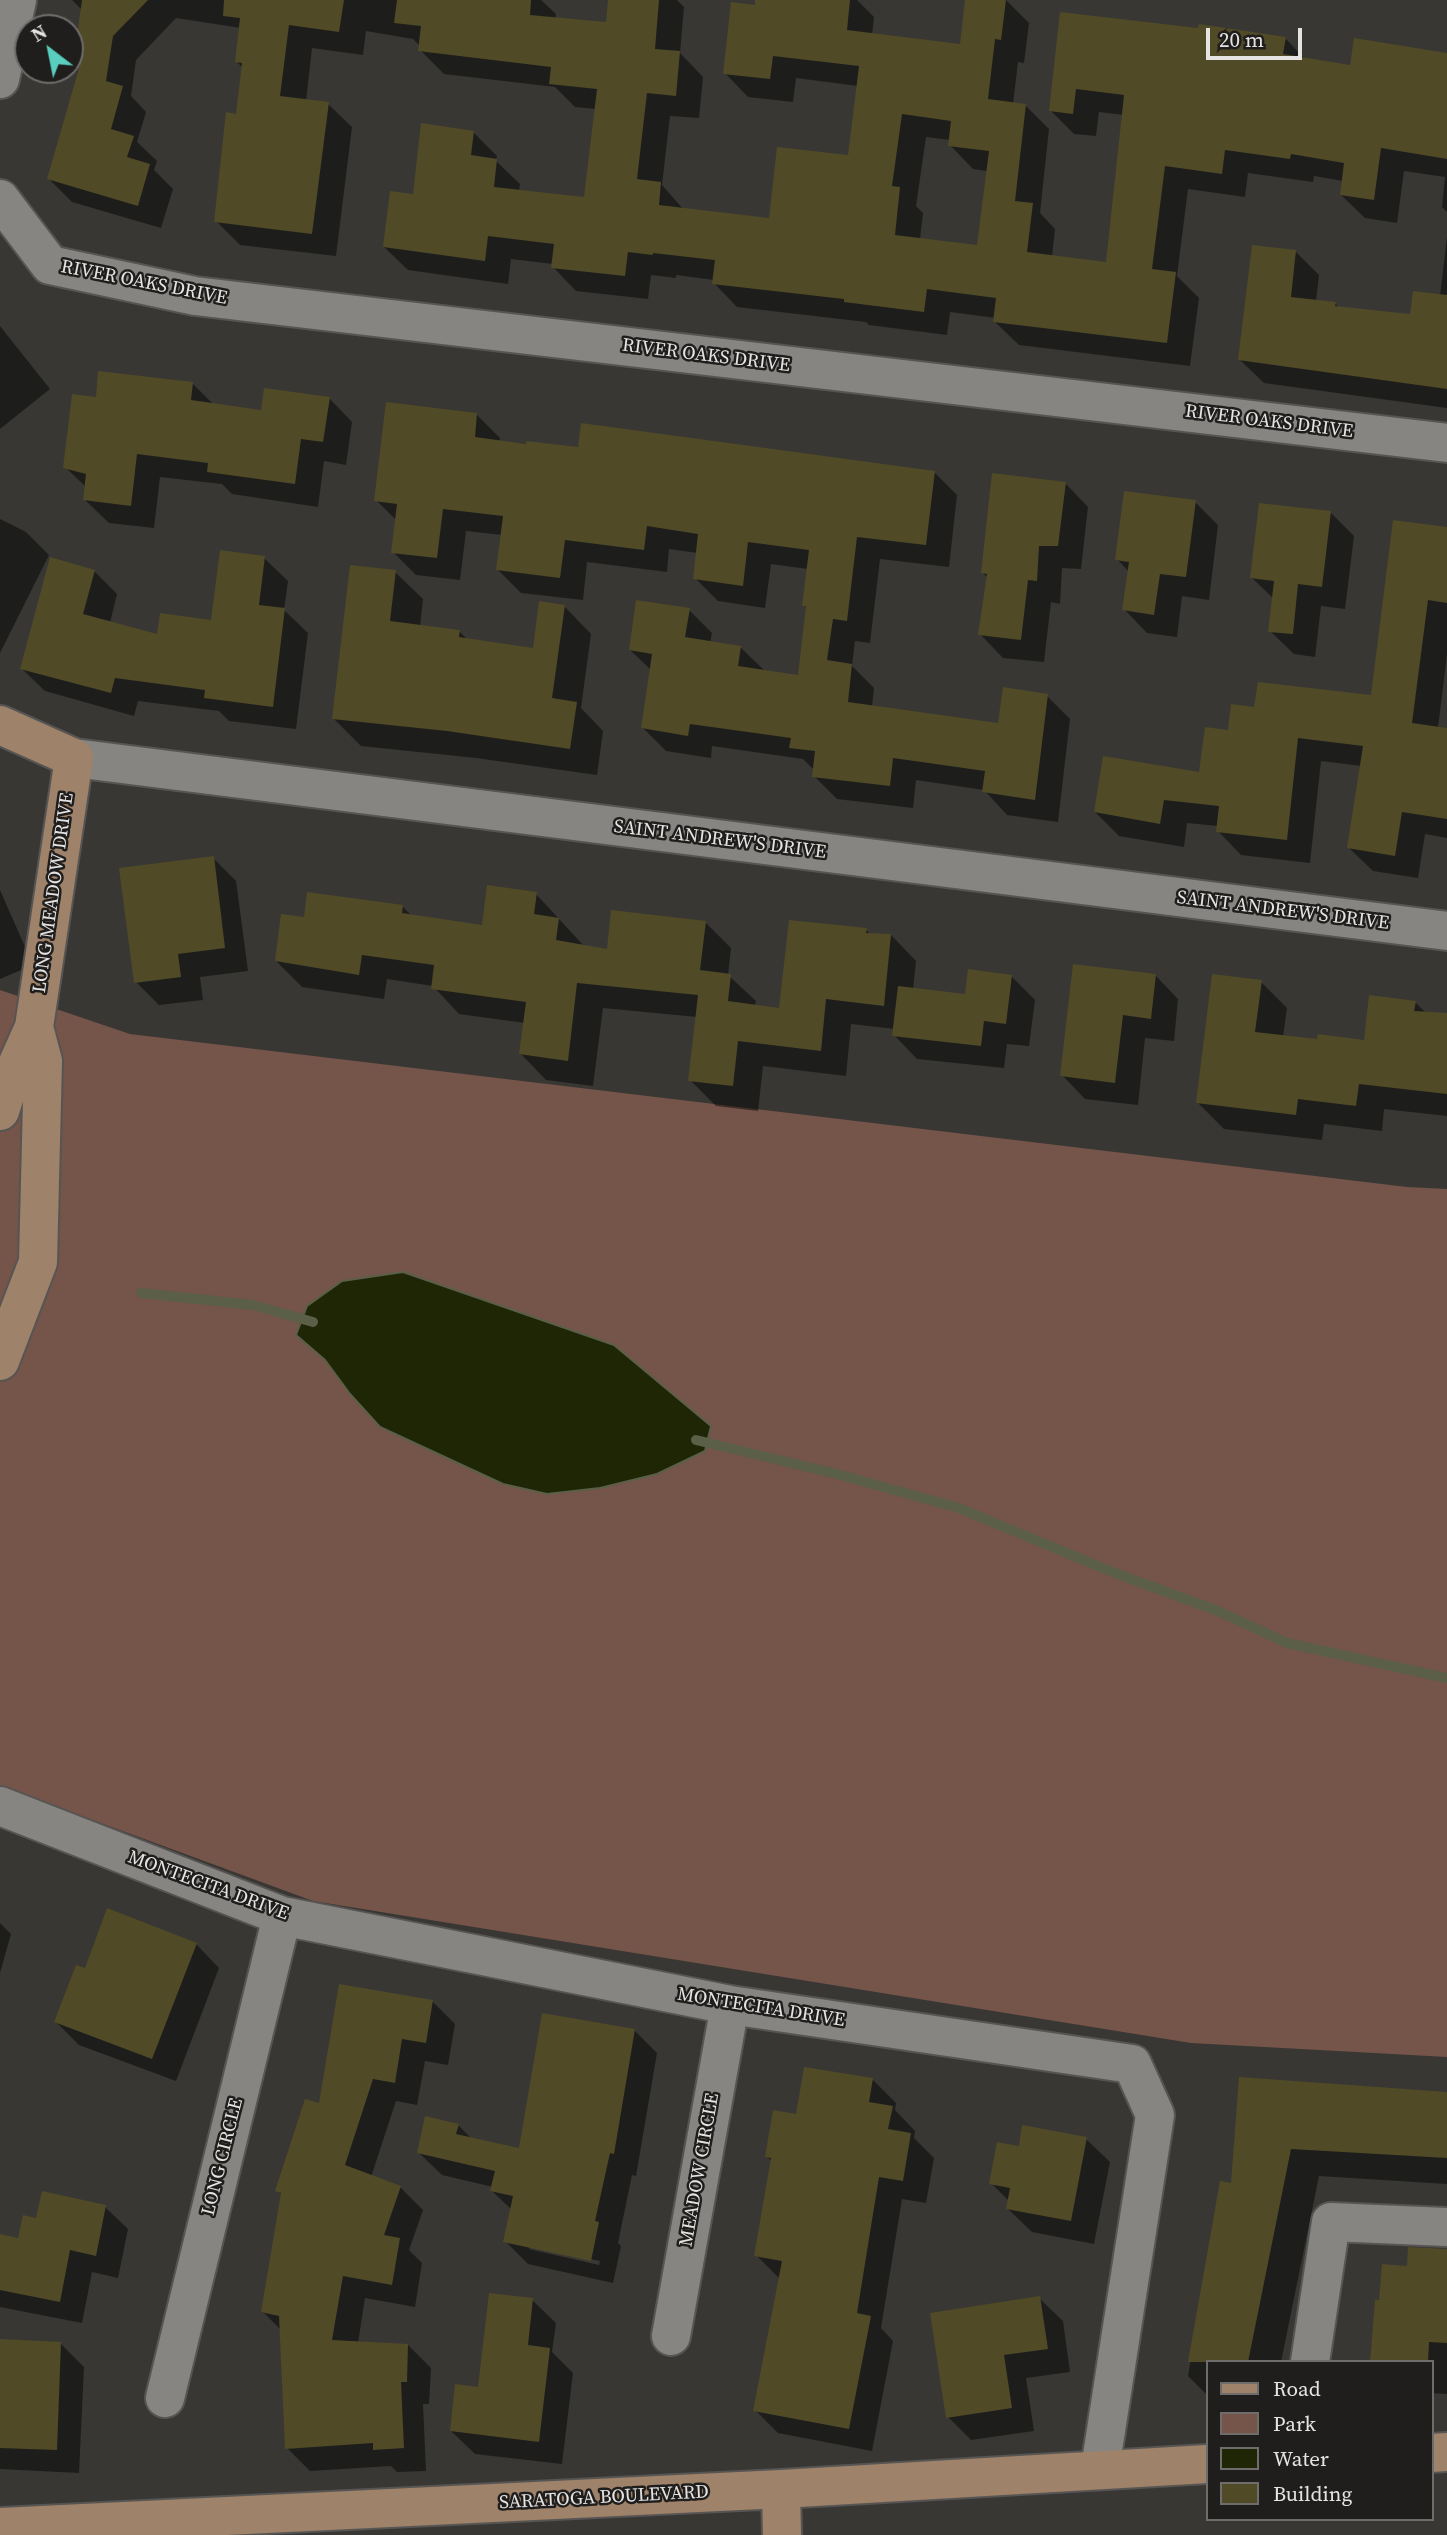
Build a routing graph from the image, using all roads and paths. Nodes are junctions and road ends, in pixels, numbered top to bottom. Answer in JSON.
{"nodes":[{"id":1,"x":17,"y":0,"type":"edge"},
{"id":2,"x":0,"y":79,"type":"edge"},
{"id":3,"x":0,"y":199,"type":"edge"},
{"id":4,"x":1447,"y":443,"type":"edge"},
{"id":5,"x":0,"y":725,"type":"edge"},
{"id":6,"x":75,"y":758,"type":"junction"},
{"id":7,"x":1447,"y":932,"type":"edge"},
{"id":8,"x":34,"y":1027,"type":"junction"},
{"id":9,"x":0,"y":1111,"type":"edge"},
{"id":10,"x":0,"y":1361,"type":"edge"},
{"id":11,"x":0,"y":1807,"type":"edge"},
{"id":12,"x":282,"y":1916,"type":"junction"},
{"id":13,"x":730,"y":2005,"type":"junction"},
{"id":14,"x":1447,"y":2227,"type":"edge"},
{"id":15,"x":671,"y":2336,"type":"dead end"},
{"id":16,"x":1310,"y":2360,"type":"edge"},
{"id":17,"x":165,"y":2398,"type":"dead end"},
{"id":18,"x":1206,"y":2464,"type":"edge"},
{"id":19,"x":1100,"y":2469,"type":"junction"},
{"id":20,"x":781,"y":2489,"type":"junction"},
{"id":21,"x":0,"y":2526,"type":"edge"},
{"id":22,"x":782,"y":2535,"type":"edge"}],
"edges":[{"from":1,"to":2,"type":"street"},
{"from":3,"to":4,"type":"street","name":"RIVER OAKS DRIVE"},
{"from":5,"to":6,"type":"main road","name":"SAINT ANDREW'S DRIVE"},
{"from":6,"to":7,"type":"street","name":"SAINT ANDREW'S DRIVE"},
{"from":6,"to":8,"type":"main road","name":"LONG MEADOW DRIVE"},
{"from":8,"to":9,"type":"main road","name":"LONG MEADOW DRIVE"},
{"from":8,"to":10,"type":"main road","name":"LONG MEADOW DRIVE"},
{"from":11,"to":12,"type":"street","name":"MONTECITA DRIVE"},
{"from":12,"to":13,"type":"street","name":"MONTECITA DRIVE"},
{"from":12,"to":17,"type":"street","name":"LONG CIRCLE"},
{"from":13,"to":15,"type":"street","name":"MEADOW CIRCLE"},
{"from":13,"to":19,"type":"street","name":"MONTECITA DRIVE"},
{"from":14,"to":16,"type":"street"},
{"from":18,"to":19,"type":"main road","name":"SARATOGA BOULEVARD"},
{"from":19,"to":20,"type":"main road","name":"SARATOGA BOULEVARD"},
{"from":20,"to":21,"type":"main road","name":"SARATOGA BOULEVARD"},
{"from":20,"to":22,"type":"main road"}]}
